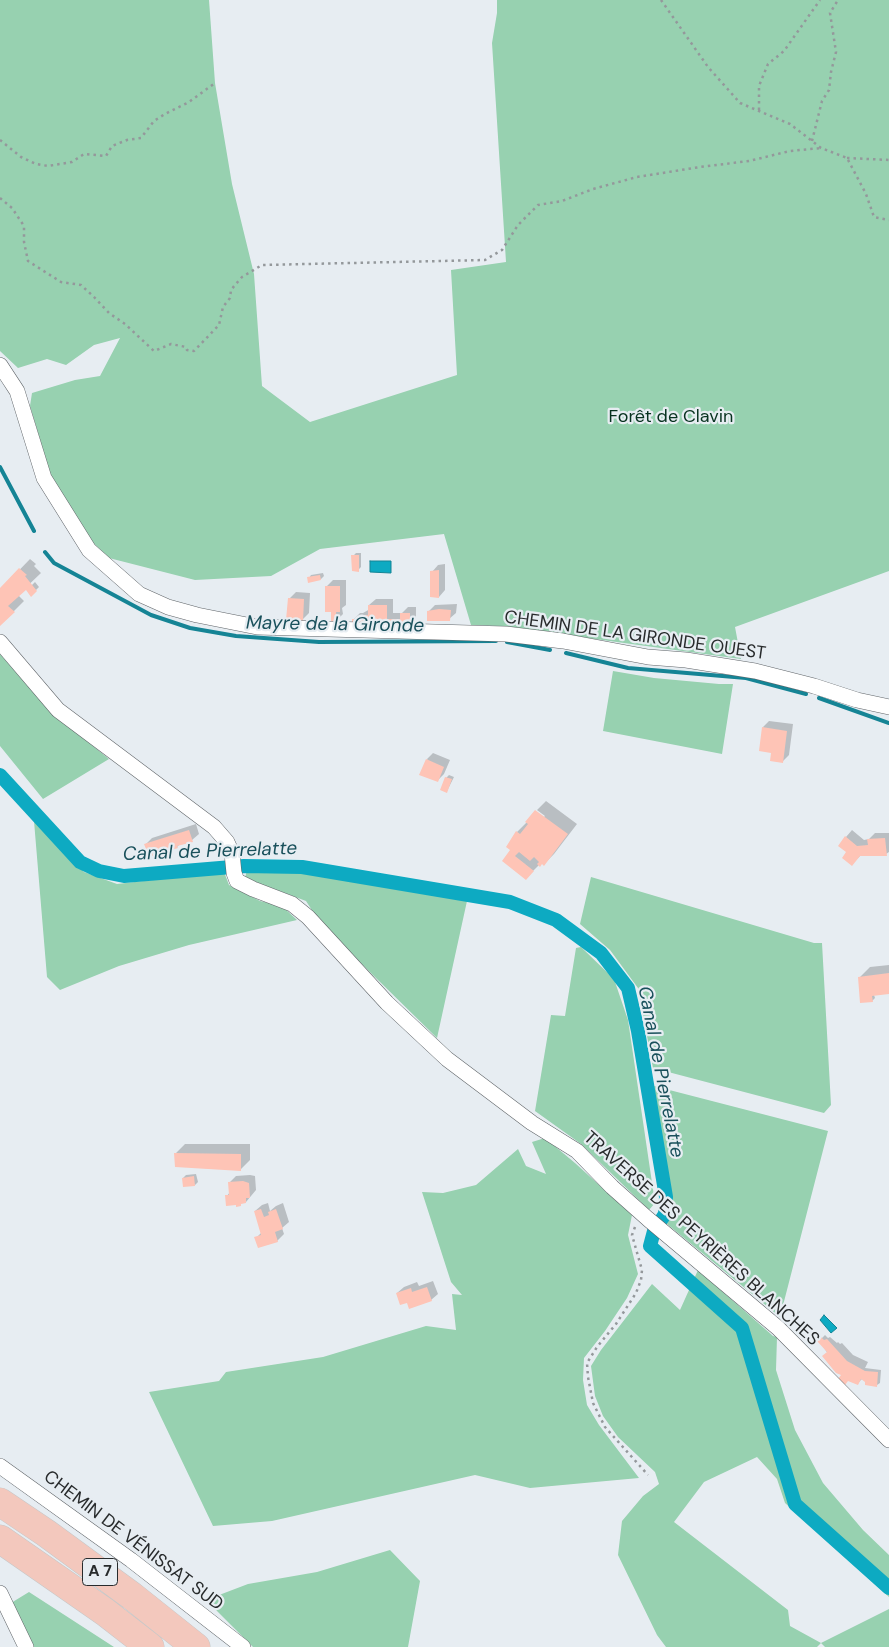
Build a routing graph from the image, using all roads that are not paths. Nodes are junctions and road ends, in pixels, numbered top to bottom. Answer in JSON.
{"nodes":[{"id":1,"x":0,"y":365,"type":"edge"},
{"id":2,"x":0,"y":642,"type":"edge"},
{"id":3,"x":889,"y":707,"type":"edge"},
{"id":4,"x":889,"y":1440,"type":"edge"},
{"id":5,"x":0,"y":1466,"type":"edge"},
{"id":6,"x":0,"y":1502,"type":"edge"},
{"id":7,"x":0,"y":1540,"type":"edge"},
{"id":8,"x":0,"y":1593,"type":"edge"},
{"id":9,"x":26,"y":1647,"type":"edge"},
{"id":10,"x":150,"y":1647,"type":"edge"},
{"id":11,"x":196,"y":1647,"type":"edge"},
{"id":12,"x":243,"y":1647,"type":"edge"}],
"edges":[{"from":1,"to":3,"type":"street","name":"CHEMIN DE LA GIRONDE OUEST"},
{"from":2,"to":4,"type":"street","name":"TRAVERSE DES PEYRIÈRES BLANCHES"},
{"from":5,"to":12,"type":"street","name":"CHEMIN DE VÉNISSAT SUD"},
{"from":6,"to":11,"type":"highway","number":"A 7"},
{"from":7,"to":10,"type":"highway","number":"A 7"},
{"from":8,"to":9,"type":"street"}]}
